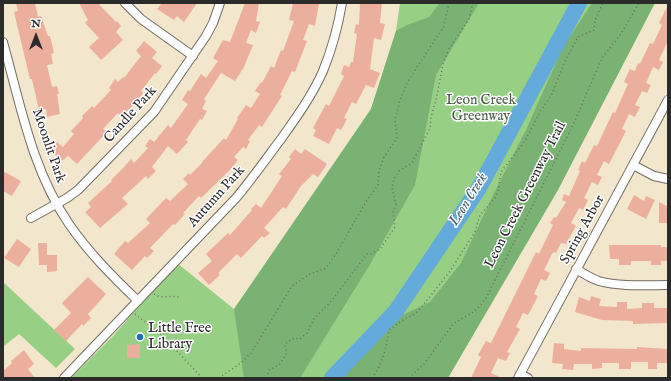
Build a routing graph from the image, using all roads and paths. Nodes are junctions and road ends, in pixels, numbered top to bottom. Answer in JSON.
{"nodes":[{"id":1,"x":126,"y":3,"type":"edge"},
{"id":2,"x":220,"y":3,"type":"edge"},
{"id":3,"x":342,"y":3,"type":"edge"},
{"id":4,"x":449,"y":3,"type":"edge"},
{"id":5,"x":472,"y":3,"type":"edge"},
{"id":6,"x":603,"y":3,"type":"edge"},
{"id":7,"x":639,"y":3,"type":"edge"},
{"id":8,"x":3,"y":42,"type":"edge"},
{"id":9,"x":193,"y":56,"type":"junction"},
{"id":10,"x":668,"y":100,"type":"edge"},
{"id":11,"x":633,"y":165,"type":"junction"},
{"id":12,"x":668,"y":179,"type":"edge"},
{"id":13,"x":57,"y":204,"type":"junction"},
{"id":14,"x":31,"y":218,"type":"dead end"},
{"id":15,"x":576,"y":269,"type":"junction"},
{"id":16,"x":668,"y":285,"type":"edge"},
{"id":17,"x":154,"y":294,"type":"dead end"},
{"id":18,"x":181,"y":298,"type":"dead end"},
{"id":19,"x":138,"y":301,"type":"junction"},
{"id":20,"x":135,"y":314,"type":"dead end"},
{"id":21,"x":522,"y":377,"type":"edge"},
{"id":22,"x":64,"y":378,"type":"edge"},
{"id":23,"x":202,"y":378,"type":"edge"},
{"id":24,"x":220,"y":378,"type":"edge"},
{"id":25,"x":267,"y":378,"type":"edge"},
{"id":26,"x":372,"y":378,"type":"edge"},
{"id":27,"x":409,"y":378,"type":"edge"}],
"edges":[{"from":1,"to":9,"type":"street"},
{"from":2,"to":9,"type":"street","name":"Candle Park"},
{"from":3,"to":19,"type":"street","name":"Autumn Park"},
{"from":4,"to":24,"type":"path"},
{"from":5,"to":25,"type":"path"},
{"from":6,"to":26,"type":"path"},
{"from":7,"to":27,"type":"path","name":"Leon Creek Greenway Trail"},
{"from":8,"to":13,"type":"street","name":"Moonlit Park"},
{"from":9,"to":13,"type":"street","name":"Candle Park"},
{"from":10,"to":11,"type":"street","name":"Spring Arbor"},
{"from":11,"to":12,"type":"street"},
{"from":11,"to":15,"type":"street","name":"Spring Arbor"},
{"from":13,"to":14,"type":"street","name":"Candle Park"},
{"from":13,"to":19,"type":"street","name":"Moonlit Park"},
{"from":15,"to":16,"type":"street"},
{"from":15,"to":21,"type":"street","name":"Spring Arbor"},
{"from":17,"to":18,"type":"path"},
{"from":19,"to":22,"type":"street","name":"Autumn Park"},
{"from":20,"to":23,"type":"path"}]}
